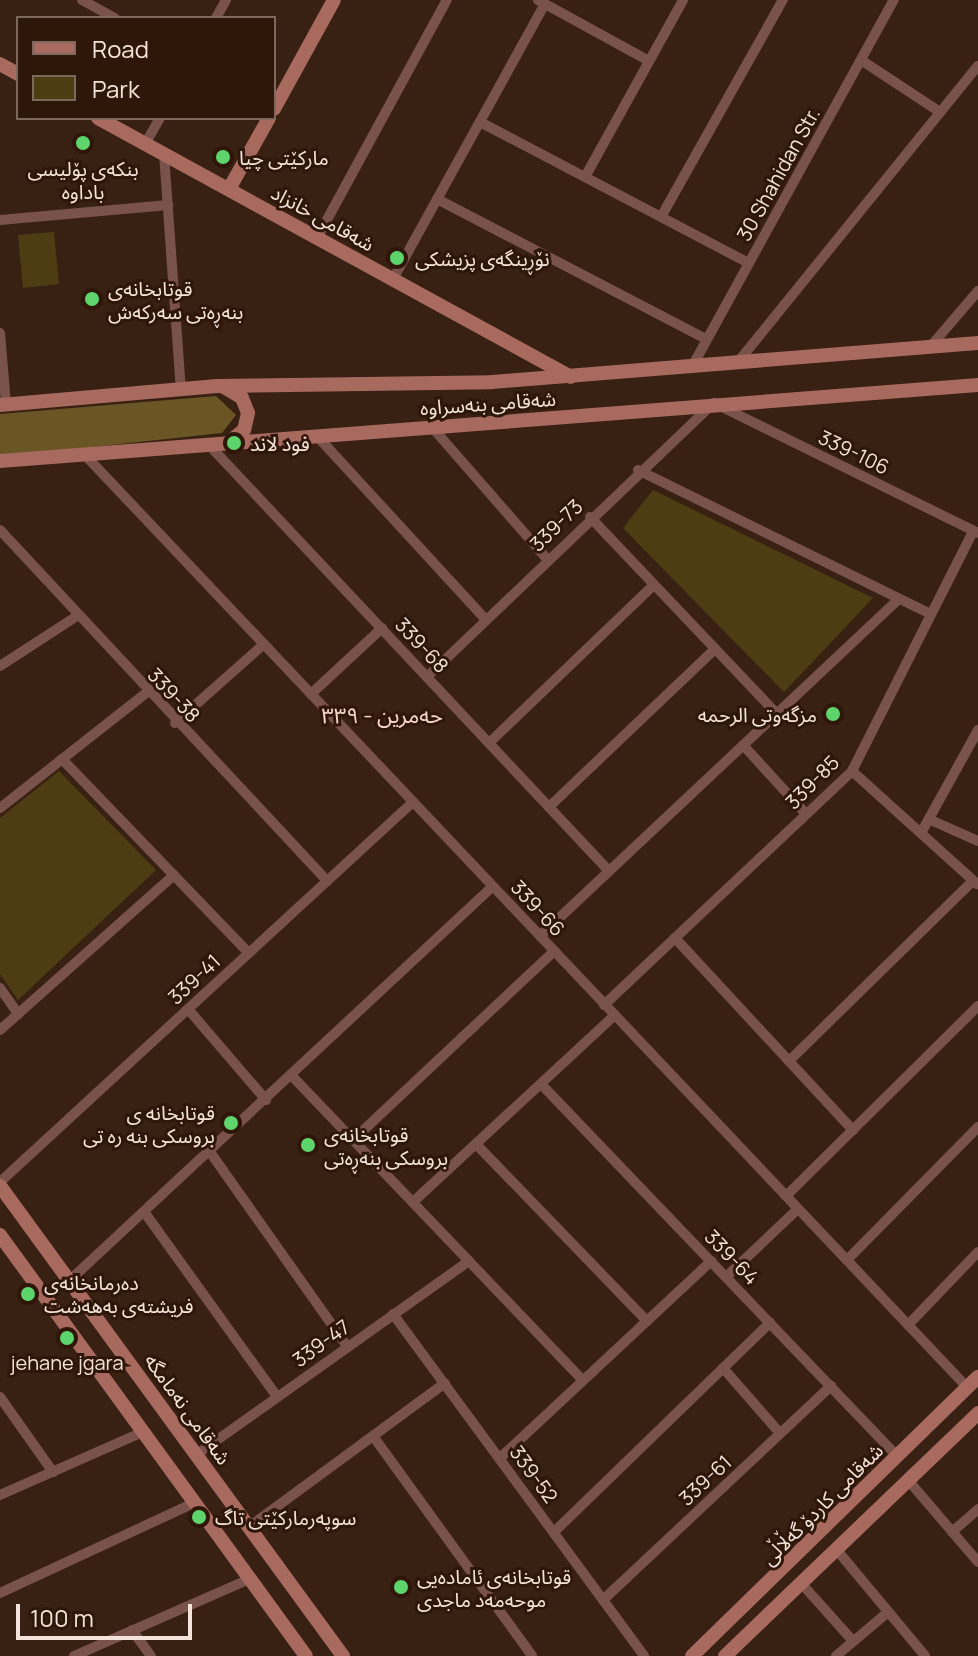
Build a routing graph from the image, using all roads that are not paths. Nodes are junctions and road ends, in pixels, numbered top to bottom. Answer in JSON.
{"nodes":[{"id":1,"x":82,"y":0,"type":"edge"},
{"id":2,"x":334,"y":0,"type":"edge"},
{"id":3,"x":447,"y":0,"type":"edge"},
{"id":4,"x":683,"y":0,"type":"edge"},
{"id":5,"x":783,"y":0,"type":"edge"},
{"id":6,"x":894,"y":0,"type":"edge"},
{"id":7,"x":542,"y":2,"type":"edge"},
{"id":8,"x":111,"y":16,"type":"edge"},
{"id":9,"x":861,"y":60,"type":"junction"},
{"id":10,"x":649,"y":61,"type":"junction"},
{"id":11,"x":978,"y":66,"type":"edge"},
{"id":12,"x":276,"y":105,"type":"edge"},
{"id":13,"x":940,"y":112,"type":"junction"},
{"id":14,"x":102,"y":120,"type":"edge"},
{"id":15,"x":159,"y":120,"type":"edge"},
{"id":16,"x":268,"y":120,"type":"edge"},
{"id":17,"x":480,"y":122,"type":"junction"},
{"id":18,"x":145,"y":144,"type":"junction"},
{"id":19,"x":164,"y":154,"type":"junction"},
{"id":20,"x":585,"y":177,"type":"junction"},
{"id":21,"x":229,"y":189,"type":"junction"},
{"id":22,"x":437,"y":199,"type":"junction"},
{"id":23,"x":168,"y":205,"type":"junction"},
{"id":24,"x":661,"y":217,"type":"junction"},
{"id":25,"x":0,"y":220,"type":"edge"},
{"id":26,"x":317,"y":238,"type":"junction"},
{"id":27,"x":748,"y":263,"type":"junction"},
{"id":28,"x":393,"y":279,"type":"junction"},
{"id":29,"x":978,"y":291,"type":"edge"},
{"id":30,"x":0,"y":333,"type":"edge"},
{"id":31,"x":706,"y":339,"type":"junction"},
{"id":32,"x":978,"y":343,"type":"edge"},
{"id":33,"x":930,"y":347,"type":"junction"},
{"id":34,"x":738,"y":362,"type":"junction"},
{"id":35,"x":693,"y":365,"type":"junction"},
{"id":36,"x":571,"y":377,"type":"junction"},
{"id":37,"x":978,"y":385,"type":"edge"},
{"id":38,"x":216,"y":386,"type":"junction"},
{"id":39,"x":181,"y":389,"type":"junction"},
{"id":40,"x":714,"y":403,"type":"junction"},
{"id":41,"x":3,"y":405,"type":"edge"},
{"id":42,"x":431,"y":426,"type":"junction"},
{"id":43,"x":317,"y":436,"type":"junction"},
{"id":44,"x":225,"y":443,"type":"junction"},
{"id":45,"x":209,"y":445,"type":"junction"},
{"id":46,"x":84,"y":454,"type":"junction"},
{"id":47,"x":0,"y":461,"type":"edge"},
{"id":48,"x":638,"y":470,"type":"junction"},
{"id":49,"x":590,"y":517,"type":"junction"},
{"id":50,"x":976,"y":532,"type":"edge"},
{"id":51,"x":1,"y":533,"type":"edge"},
{"id":52,"x":547,"y":559,"type":"junction"},
{"id":53,"x":654,"y":585,"type":"junction"},
{"id":54,"x":899,"y":599,"type":"junction"},
{"id":55,"x":931,"y":614,"type":"junction"},
{"id":56,"x":77,"y":616,"type":"junction"},
{"id":57,"x":485,"y":619,"type":"junction"},
{"id":58,"x":382,"y":628,"type":"junction"},
{"id":59,"x":264,"y":644,"type":"junction"},
{"id":60,"x":715,"y":649,"type":"junction"},
{"id":61,"x":0,"y":666,"type":"edge"},
{"id":62,"x":427,"y":677,"type":"junction"},
{"id":63,"x":146,"y":693,"type":"junction"},
{"id":64,"x":311,"y":694,"type":"junction"},
{"id":65,"x":777,"y":714,"type":"junction"},
{"id":66,"x":175,"y":723,"type":"junction"},
{"id":67,"x":976,"y":737,"type":"edge"},
{"id":68,"x":489,"y":743,"type":"junction"},
{"id":69,"x":743,"y":745,"type":"junction"},
{"id":70,"x":62,"y":759,"type":"junction"},
{"id":71,"x":852,"y":771,"type":"junction"},
{"id":72,"x":413,"y":802,"type":"junction"},
{"id":73,"x":549,"y":807,"type":"junction"},
{"id":74,"x":0,"y":808,"type":"edge"},
{"id":75,"x":806,"y":814,"type":"junction"},
{"id":76,"x":933,"y":821,"type":"junction"},
{"id":77,"x":921,"y":833,"type":"junction"},
{"id":78,"x":978,"y":841,"type":"edge"},
{"id":79,"x":609,"y":871,"type":"junction"},
{"id":80,"x":174,"y":875,"type":"junction"},
{"id":81,"x":327,"y":881,"type":"junction"},
{"id":82,"x":976,"y":884,"type":"edge"},
{"id":83,"x":493,"y":886,"type":"junction"},
{"id":84,"x":540,"y":936,"type":"junction"},
{"id":85,"x":675,"y":938,"type":"junction"},
{"id":86,"x":554,"y":951,"type":"junction"},
{"id":87,"x":249,"y":953,"type":"junction"},
{"id":88,"x":0,"y":988,"type":"edge"},
{"id":89,"x":604,"y":1005,"type":"junction"},
{"id":90,"x":978,"y":1006,"type":"edge"},
{"id":91,"x":188,"y":1009,"type":"junction"},
{"id":92,"x":18,"y":1014,"type":"junction"},
{"id":93,"x":615,"y":1015,"type":"junction"},
{"id":94,"x":0,"y":1030,"type":"edge"},
{"id":95,"x":789,"y":1061,"type":"junction"},
{"id":96,"x":292,"y":1076,"type":"junction"},
{"id":97,"x":541,"y":1084,"type":"junction"},
{"id":98,"x":266,"y":1100,"type":"junction"},
{"id":99,"x":978,"y":1127,"type":"edge"},
{"id":100,"x":853,"y":1130,"type":"junction"},
{"id":101,"x":353,"y":1140,"type":"junction"},
{"id":102,"x":476,"y":1144,"type":"junction"},
{"id":103,"x":210,"y":1152,"type":"junction"},
{"id":104,"x":0,"y":1184,"type":"edge"},
{"id":105,"x":786,"y":1196,"type":"junction"},
{"id":106,"x":413,"y":1202,"type":"junction"},
{"id":107,"x":798,"y":1209,"type":"junction"},
{"id":108,"x":145,"y":1213,"type":"junction"},
{"id":109,"x":0,"y":1235,"type":"edge"},
{"id":110,"x":978,"y":1252,"type":"edge"},
{"id":111,"x":847,"y":1260,"type":"junction"},
{"id":112,"x":469,"y":1261,"type":"junction"},
{"id":113,"x":711,"y":1261,"type":"junction"},
{"id":114,"x":726,"y":1277,"type":"junction"},
{"id":115,"x":69,"y":1281,"type":"junction"},
{"id":116,"x":393,"y":1314,"type":"junction"},
{"id":117,"x":647,"y":1321,"type":"junction"},
{"id":118,"x":770,"y":1323,"type":"junction"},
{"id":119,"x":908,"y":1325,"type":"junction"},
{"id":120,"x":347,"y":1346,"type":"junction"},
{"id":121,"x":118,"y":1347,"type":"junction"},
{"id":122,"x":94,"y":1365,"type":"junction"},
{"id":123,"x":723,"y":1368,"type":"junction"},
{"id":124,"x":583,"y":1380,"type":"junction"},
{"id":125,"x":972,"y":1382,"type":"edge"},
{"id":126,"x":445,"y":1383,"type":"junction"},
{"id":127,"x":831,"y":1386,"type":"junction"},
{"id":128,"x":0,"y":1397,"type":"edge"},
{"id":129,"x":277,"y":1397,"type":"junction"},
{"id":130,"x":978,"y":1413,"type":"edge"},
{"id":131,"x":143,"y":1432,"type":"junction"},
{"id":132,"x":780,"y":1433,"type":"junction"},
{"id":133,"x":373,"y":1436,"type":"junction"},
{"id":134,"x":196,"y":1455,"type":"junction"},
{"id":135,"x":897,"y":1456,"type":"junction"},
{"id":136,"x":500,"y":1458,"type":"junction"},
{"id":137,"x":53,"y":1472,"type":"junction"},
{"id":138,"x":908,"y":1480,"type":"junction"},
{"id":139,"x":0,"y":1495,"type":"edge"},
{"id":140,"x":194,"y":1503,"type":"junction"},
{"id":141,"x":978,"y":1509,"type":"edge"},
{"id":142,"x":249,"y":1527,"type":"junction"},
{"id":143,"x":554,"y":1532,"type":"junction"},
{"id":144,"x":952,"y":1532,"type":"junction"},
{"id":145,"x":836,"y":1549,"type":"junction"},
{"id":146,"x":978,"y":1562,"type":"edge"},
{"id":147,"x":249,"y":1579,"type":"junction"},
{"id":148,"x":801,"y":1583,"type":"junction"},
{"id":149,"x":0,"y":1593,"type":"edge"},
{"id":150,"x":603,"y":1600,"type":"junction"},
{"id":151,"x":888,"y":1612,"type":"junction"},
{"id":152,"x":132,"y":1630,"type":"junction"},
{"id":153,"x":853,"y":1641,"type":"junction"},
{"id":154,"x":79,"y":1655,"type":"edge"},
{"id":155,"x":151,"y":1656,"type":"edge"},
{"id":156,"x":306,"y":1656,"type":"edge"},
{"id":157,"x":343,"y":1656,"type":"edge"},
{"id":158,"x":532,"y":1656,"type":"edge"},
{"id":159,"x":644,"y":1656,"type":"edge"},
{"id":160,"x":692,"y":1656,"type":"edge"},
{"id":161,"x":725,"y":1656,"type":"edge"},
{"id":162,"x":836,"y":1656,"type":"edge"},
{"id":163,"x":925,"y":1656,"type":"edge"}],
"edges":[{"from":1,"to":8,"type":"street"},
{"from":2,"to":12,"type":"main road"},
{"from":3,"to":26,"type":"street"},
{"from":4,"to":10,"type":"street"},
{"from":5,"to":24,"type":"street"},
{"from":6,"to":9,"type":"street","name":"30 Shahidan Str."},
{"from":7,"to":10,"type":"street"},
{"from":7,"to":17,"type":"street"},
{"from":9,"to":13,"type":"street"},
{"from":9,"to":27,"type":"street","name":"30 Shahidan Str."},
{"from":10,"to":20,"type":"street"},
{"from":11,"to":13,"type":"street"},
{"from":13,"to":34,"type":"street"},
{"from":14,"to":18,"type":"main road","name":"شەقامی خانزاد"},
{"from":15,"to":18,"type":"street"},
{"from":16,"to":21,"type":"main road"},
{"from":17,"to":20,"type":"street"},
{"from":17,"to":22,"type":"street"},
{"from":18,"to":19,"type":"main road","name":"شەقامی خانزاد"},
{"from":19,"to":21,"type":"main road","name":"شەقامی خانزاد"},
{"from":19,"to":23,"type":"street"},
{"from":20,"to":24,"type":"street"},
{"from":21,"to":26,"type":"main road","name":"شەقامی خانزاد"},
{"from":22,"to":28,"type":"street"},
{"from":22,"to":31,"type":"street"},
{"from":23,"to":25,"type":"street"},
{"from":23,"to":39,"type":"street"},
{"from":24,"to":27,"type":"street"},
{"from":26,"to":28,"type":"main road","name":"شەقامی خانزاد"},
{"from":27,"to":31,"type":"street","name":"30 Shahidan Str."},
{"from":28,"to":36,"type":"main road","name":"شەقامی خانزاد"},
{"from":29,"to":33,"type":"street"},
{"from":30,"to":41,"type":"street"},
{"from":31,"to":35,"type":"street","name":"30 Shahidan Str."},
{"from":32,"to":33,"type":"main road","name":"شەقامی بنەسراوە"},
{"from":33,"to":34,"type":"main road","name":"شەقامی بنەسراوە"},
{"from":34,"to":35,"type":"main road","name":"شەقامی بنەسراوە"},
{"from":35,"to":36,"type":"main road","name":"شەقامی بنەسراوە"},
{"from":36,"to":38,"type":"main road","name":"شەقامی بنەسراوە"},
{"from":37,"to":40,"type":"main road","name":"شەقامی بنەسراوە"},
{"from":38,"to":39,"type":"main road","name":"شەقامی بنەسراوە"},
{"from":38,"to":44,"type":"main road"},
{"from":39,"to":41,"type":"main road","name":"شەقامی بنەسراوە"},
{"from":40,"to":42,"type":"main road","name":"شەقامی بنەسراوە"},
{"from":40,"to":48,"type":"street","name":"339-73"},
{"from":40,"to":50,"type":"street","name":"339-106"},
{"from":42,"to":43,"type":"main road","name":"شەقامی بنەسراوە"},
{"from":42,"to":52,"type":"street"},
{"from":43,"to":44,"type":"main road","name":"شەقامی بنەسراوە"},
{"from":43,"to":57,"type":"street"},
{"from":44,"to":45,"type":"main road","name":"شەقامی بنەسراوە"},
{"from":45,"to":46,"type":"main road","name":"شەقامی بنەسراوە"},
{"from":45,"to":58,"type":"street","name":"339-68"},
{"from":46,"to":47,"type":"main road","name":"شەقامی بنەسراوە"},
{"from":46,"to":59,"type":"street","name":"339-66"},
{"from":48,"to":49,"type":"street","name":"339-73"},
{"from":48,"to":54,"type":"street"},
{"from":49,"to":52,"type":"street","name":"339-73"},
{"from":49,"to":53,"type":"street"},
{"from":50,"to":55,"type":"street","name":"339-85"},
{"from":51,"to":56,"type":"street","name":"339-38"},
{"from":52,"to":57,"type":"street","name":"339-73"},
{"from":53,"to":60,"type":"street"},
{"from":53,"to":68,"type":"street"},
{"from":54,"to":55,"type":"street"},
{"from":54,"to":65,"type":"street"},
{"from":55,"to":71,"type":"street","name":"339-85"},
{"from":56,"to":61,"type":"street"},
{"from":56,"to":63,"type":"street","name":"339-38"},
{"from":57,"to":62,"type":"street","name":"339-73"},
{"from":58,"to":62,"type":"street","name":"339-68"},
{"from":58,"to":64,"type":"street"},
{"from":59,"to":64,"type":"street","name":"339-66"},
{"from":59,"to":66,"type":"street"},
{"from":60,"to":65,"type":"street"},
{"from":60,"to":73,"type":"street"},
{"from":62,"to":68,"type":"street","name":"339-68"},
{"from":63,"to":66,"type":"street","name":"339-38"},
{"from":63,"to":70,"type":"street"},
{"from":64,"to":72,"type":"street","name":"339-66"},
{"from":65,"to":69,"type":"street"},
{"from":66,"to":81,"type":"street","name":"339-38"},
{"from":67,"to":76,"type":"street"},
{"from":68,"to":73,"type":"street","name":"339-68"},
{"from":69,"to":75,"type":"street"},
{"from":69,"to":79,"type":"street"},
{"from":70,"to":74,"type":"street"},
{"from":70,"to":80,"type":"street"},
{"from":71,"to":75,"type":"street","name":"339-85"},
{"from":71,"to":77,"type":"street"},
{"from":72,"to":81,"type":"street","name":"339-41"},
{"from":72,"to":83,"type":"street","name":"339-66"},
{"from":73,"to":79,"type":"street","name":"339-68"},
{"from":75,"to":85,"type":"street","name":"339-85"},
{"from":76,"to":77,"type":"street"},
{"from":76,"to":78,"type":"street"},
{"from":77,"to":82,"type":"street"},
{"from":79,"to":84,"type":"street"},
{"from":80,"to":87,"type":"street"},
{"from":80,"to":92,"type":"street"},
{"from":81,"to":87,"type":"street","name":"339-41"},
{"from":82,"to":95,"type":"street"},
{"from":83,"to":84,"type":"street","name":"339-66"},
{"from":83,"to":96,"type":"street"},
{"from":84,"to":86,"type":"street","name":"339-66"},
{"from":85,"to":89,"type":"street","name":"339-85"},
{"from":85,"to":95,"type":"street"},
{"from":86,"to":89,"type":"street","name":"339-66"},
{"from":86,"to":101,"type":"street"},
{"from":87,"to":91,"type":"street","name":"339-41"},
{"from":88,"to":92,"type":"street"},
{"from":89,"to":93,"type":"street","name":"339-66"},
{"from":90,"to":100,"type":"street"},
{"from":91,"to":98,"type":"street"},
{"from":91,"to":104,"type":"street","name":"339-41"},
{"from":92,"to":94,"type":"street"},
{"from":93,"to":97,"type":"street"},
{"from":93,"to":105,"type":"street","name":"339-66"},
{"from":95,"to":100,"type":"street"},
{"from":96,"to":98,"type":"street"},
{"from":96,"to":101,"type":"street"},
{"from":97,"to":102,"type":"street"},
{"from":97,"to":113,"type":"street","name":"339-64"},
{"from":98,"to":103,"type":"street"},
{"from":99,"to":111,"type":"street"},
{"from":100,"to":105,"type":"street"},
{"from":101,"to":106,"type":"street"},
{"from":102,"to":106,"type":"street"},
{"from":102,"to":117,"type":"street"},
{"from":103,"to":108,"type":"street"},
{"from":103,"to":120,"type":"street"},
{"from":104,"to":115,"type":"main road","name":"شەقامی نەمامگە"},
{"from":105,"to":107,"type":"street","name":"339-66"},
{"from":106,"to":112,"type":"street"},
{"from":107,"to":111,"type":"street","name":"339-66"},
{"from":107,"to":114,"type":"street"},
{"from":108,"to":115,"type":"street"},
{"from":108,"to":129,"type":"street"},
{"from":109,"to":122,"type":"main road"},
{"from":110,"to":119,"type":"street"},
{"from":111,"to":119,"type":"street","name":"339-66"},
{"from":112,"to":116,"type":"street","name":"339-47"},
{"from":112,"to":124,"type":"street"},
{"from":113,"to":114,"type":"street","name":"339-64"},
{"from":113,"to":117,"type":"street"},
{"from":114,"to":118,"type":"street","name":"339-64"},
{"from":115,"to":121,"type":"main road","name":"شەقامی نەمامگە"},
{"from":116,"to":120,"type":"street","name":"339-47"},
{"from":116,"to":126,"type":"street","name":"339-52"},
{"from":117,"to":124,"type":"street"},
{"from":118,"to":123,"type":"street"},
{"from":118,"to":127,"type":"street","name":"339-64"},
{"from":119,"to":125,"type":"street","name":"339-66"},
{"from":120,"to":129,"type":"street","name":"339-47"},
{"from":121,"to":122,"type":"main road"},
{"from":121,"to":134,"type":"main road","name":"شەقامی نەمامگە"},
{"from":122,"to":131,"type":"main road"},
{"from":123,"to":132,"type":"street"},
{"from":123,"to":143,"type":"street"},
{"from":124,"to":136,"type":"street"},
{"from":125,"to":135,"type":"main road","name":"شەقامی کاردۆ گەڵاڵی"},
{"from":126,"to":133,"type":"street"},
{"from":126,"to":136,"type":"street","name":"339-52"},
{"from":127,"to":132,"type":"street","name":"339-61"},
{"from":127,"to":135,"type":"street","name":"339-64"},
{"from":128,"to":137,"type":"street"},
{"from":129,"to":134,"type":"street","name":"339-47"},
{"from":130,"to":138,"type":"main road","name":"شەقامی کاردۆ گەڵاڵی"},
{"from":131,"to":137,"type":"street"},
{"from":131,"to":140,"type":"main road"},
{"from":132,"to":150,"type":"street","name":"339-61"},
{"from":133,"to":142,"type":"street"},
{"from":133,"to":158,"type":"street"},
{"from":134,"to":142,"type":"main road","name":"شەقامی نەمامگە"},
{"from":135,"to":160,"type":"main road","name":"شەقامی کاردۆ گەڵاڵی"},
{"from":136,"to":143,"type":"street","name":"339-52"},
{"from":137,"to":139,"type":"street"},
{"from":138,"to":144,"type":"street"},
{"from":138,"to":145,"type":"main road","name":"شەقامی کاردۆ گەڵاڵی"},
{"from":140,"to":147,"type":"main road"},
{"from":140,"to":149,"type":"street"},
{"from":141,"to":144,"type":"street"},
{"from":142,"to":157,"type":"main road","name":"شەقامی نەمامگە"},
{"from":143,"to":150,"type":"street","name":"339-52"},
{"from":144,"to":146,"type":"street"},
{"from":145,"to":148,"type":"main road","name":"شەقامی کاردۆ گەڵاڵی"},
{"from":145,"to":151,"type":"street"},
{"from":147,"to":152,"type":"street"},
{"from":147,"to":156,"type":"main road"},
{"from":148,"to":153,"type":"street"},
{"from":148,"to":161,"type":"main road","name":"شەقامی کاردۆ گەڵاڵی"},
{"from":150,"to":159,"type":"street","name":"339-52"},
{"from":151,"to":153,"type":"street"},
{"from":151,"to":163,"type":"street"},
{"from":152,"to":154,"type":"street"},
{"from":152,"to":155,"type":"street"},
{"from":153,"to":162,"type":"street"}]}
